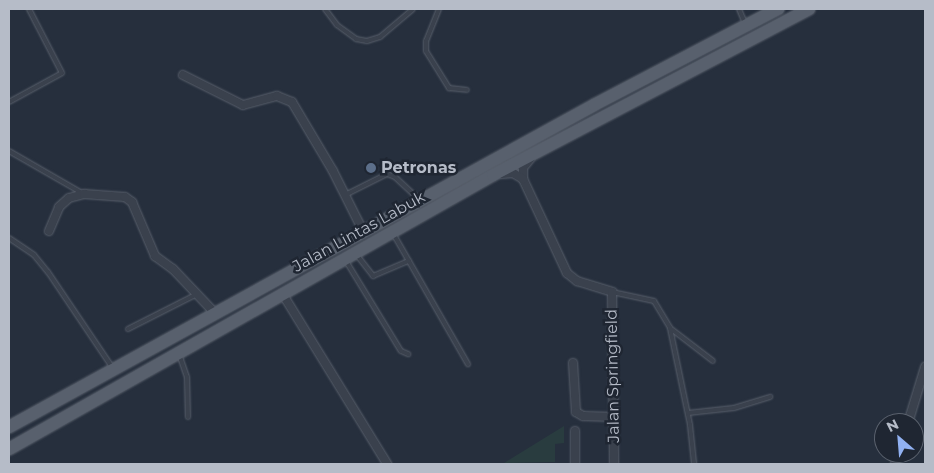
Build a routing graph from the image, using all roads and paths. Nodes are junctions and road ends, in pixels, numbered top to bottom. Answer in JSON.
{"nodes":[{"id":1,"x":29,"y":9,"type":"edge"},
{"id":2,"x":325,"y":9,"type":"edge"},
{"id":3,"x":413,"y":9,"type":"edge"},
{"id":4,"x":439,"y":9,"type":"edge"},
{"id":5,"x":739,"y":9,"type":"edge"},
{"id":6,"x":778,"y":9,"type":"edge"},
{"id":7,"x":799,"y":9,"type":"edge"},
{"id":8,"x":809,"y":9,"type":"edge"},
{"id":9,"x":746,"y":26,"type":"junction"},
{"id":10,"x":669,"y":67,"type":"junction"},
{"id":11,"x":183,"y":75,"type":"dead end"},
{"id":12,"x":467,"y":90,"type":"dead end"},
{"id":13,"x":9,"y":102,"type":"edge"},
{"id":14,"x":9,"y":151,"type":"edge"},
{"id":15,"x":536,"y":152,"type":"junction"},
{"id":16,"x":493,"y":175,"type":"junction"},
{"id":17,"x":523,"y":179,"type":"junction"},
{"id":18,"x":84,"y":194,"type":"junction"},
{"id":19,"x":345,"y":195,"type":"junction"},
{"id":20,"x":420,"y":201,"type":"junction"},
{"id":21,"x":49,"y":231,"type":"dead end"},
{"id":22,"x":363,"y":231,"type":"junction"},
{"id":23,"x":393,"y":233,"type":"junction"},
{"id":24,"x":9,"y":238,"type":"edge"},
{"id":25,"x":350,"y":256,"type":"junction"},
{"id":26,"x":409,"y":261,"type":"junction"},
{"id":27,"x":282,"y":292,"type":"junction"},
{"id":28,"x":612,"y":292,"type":"junction"},
{"id":29,"x":198,"y":294,"type":"junction"},
{"id":30,"x":214,"y":312,"type":"junction"},
{"id":31,"x":670,"y":328,"type":"junction"},
{"id":32,"x":128,"y":330,"type":"dead end"},
{"id":33,"x":178,"y":352,"type":"junction"},
{"id":34,"x":408,"y":354,"type":"dead end"},
{"id":35,"x":713,"y":361,"type":"dead end"},
{"id":36,"x":573,"y":363,"type":"dead end"},
{"id":37,"x":468,"y":364,"type":"dead end"},
{"id":38,"x":114,"y":370,"type":"junction"},
{"id":39,"x":925,"y":372,"type":"edge"},
{"id":40,"x":770,"y":397,"type":"dead end"},
{"id":41,"x":44,"y":407,"type":"junction"},
{"id":42,"x":688,"y":413,"type":"junction"},
{"id":43,"x":911,"y":413,"type":"edge"},
{"id":44,"x":9,"y":416,"type":"edge"},
{"id":45,"x":188,"y":417,"type":"dead end"},
{"id":46,"x":614,"y":417,"type":"junction"},
{"id":47,"x":9,"y":427,"type":"edge"},
{"id":48,"x":575,"y":431,"type":"dead end"},
{"id":49,"x":11,"y":448,"type":"edge"},
{"id":50,"x":387,"y":464,"type":"edge"},
{"id":51,"x":575,"y":464,"type":"edge"},
{"id":52,"x":614,"y":464,"type":"edge"},
{"id":53,"x":694,"y":464,"type":"edge"}],
"edges":[{"from":1,"to":13,"type":"lane"},
{"from":2,"to":3,"type":"lane"},
{"from":4,"to":12,"type":"lane"},
{"from":5,"to":9,"type":"lane"},
{"from":6,"to":9,"type":"main road","name":"Jalan Lintas Labuk"},
{"from":7,"to":10,"type":"main road"},
{"from":8,"to":15,"type":"main road","name":"Jalan Lintas Labuk"},
{"from":9,"to":10,"type":"main road","name":"Jalan Lintas Labuk"},
{"from":10,"to":20,"type":"main road","name":"Jalan Lintas Labuk"},
{"from":11,"to":19,"type":"street"},
{"from":14,"to":18,"type":"lane"},
{"from":15,"to":16,"type":"main road","name":"Jalan Lintas Labuk"},
{"from":15,"to":17,"type":"street"},
{"from":16,"to":17,"type":"street"},
{"from":16,"to":23,"type":"main road","name":"Jalan Lintas Labuk"},
{"from":17,"to":28,"type":"street","name":"Jalan Springfield"},
{"from":18,"to":21,"type":"street"},
{"from":18,"to":29,"type":"street"},
{"from":19,"to":20,"type":"lane"},
{"from":19,"to":22,"type":"street"},
{"from":20,"to":22,"type":"main road","name":"Jalan Lintas Labuk"},
{"from":22,"to":30,"type":"main road","name":"Jalan Lintas Labuk"},
{"from":23,"to":25,"type":"main road","name":"Jalan Lintas Labuk"},
{"from":23,"to":26,"type":"lane"},
{"from":24,"to":38,"type":"lane"},
{"from":25,"to":26,"type":"lane"},
{"from":25,"to":27,"type":"main road","name":"Jalan Lintas Labuk"},
{"from":25,"to":34,"type":"lane"},
{"from":26,"to":37,"type":"lane"},
{"from":27,"to":33,"type":"main road","name":"Jalan Lintas Labuk"},
{"from":27,"to":50,"type":"street"},
{"from":28,"to":31,"type":"lane"},
{"from":28,"to":46,"type":"street","name":"Jalan Springfield"},
{"from":29,"to":30,"type":"street"},
{"from":29,"to":32,"type":"lane"},
{"from":30,"to":38,"type":"main road","name":"Jalan Lintas Labuk"},
{"from":31,"to":35,"type":"lane"},
{"from":31,"to":42,"type":"lane"},
{"from":33,"to":45,"type":"lane"},
{"from":33,"to":49,"type":"main road","name":"Jalan Lintas Labuk"},
{"from":36,"to":46,"type":"street"},
{"from":38,"to":41,"type":"main road","name":"Jalan Lintas Labuk"},
{"from":39,"to":43,"type":"street"},
{"from":40,"to":42,"type":"lane"},
{"from":41,"to":44,"type":"main road"},
{"from":41,"to":47,"type":"main road","name":"Jalan Lintas Labuk"},
{"from":42,"to":53,"type":"lane"},
{"from":46,"to":52,"type":"street","name":"Jalan Springfield"},
{"from":48,"to":51,"type":"street"}]}
